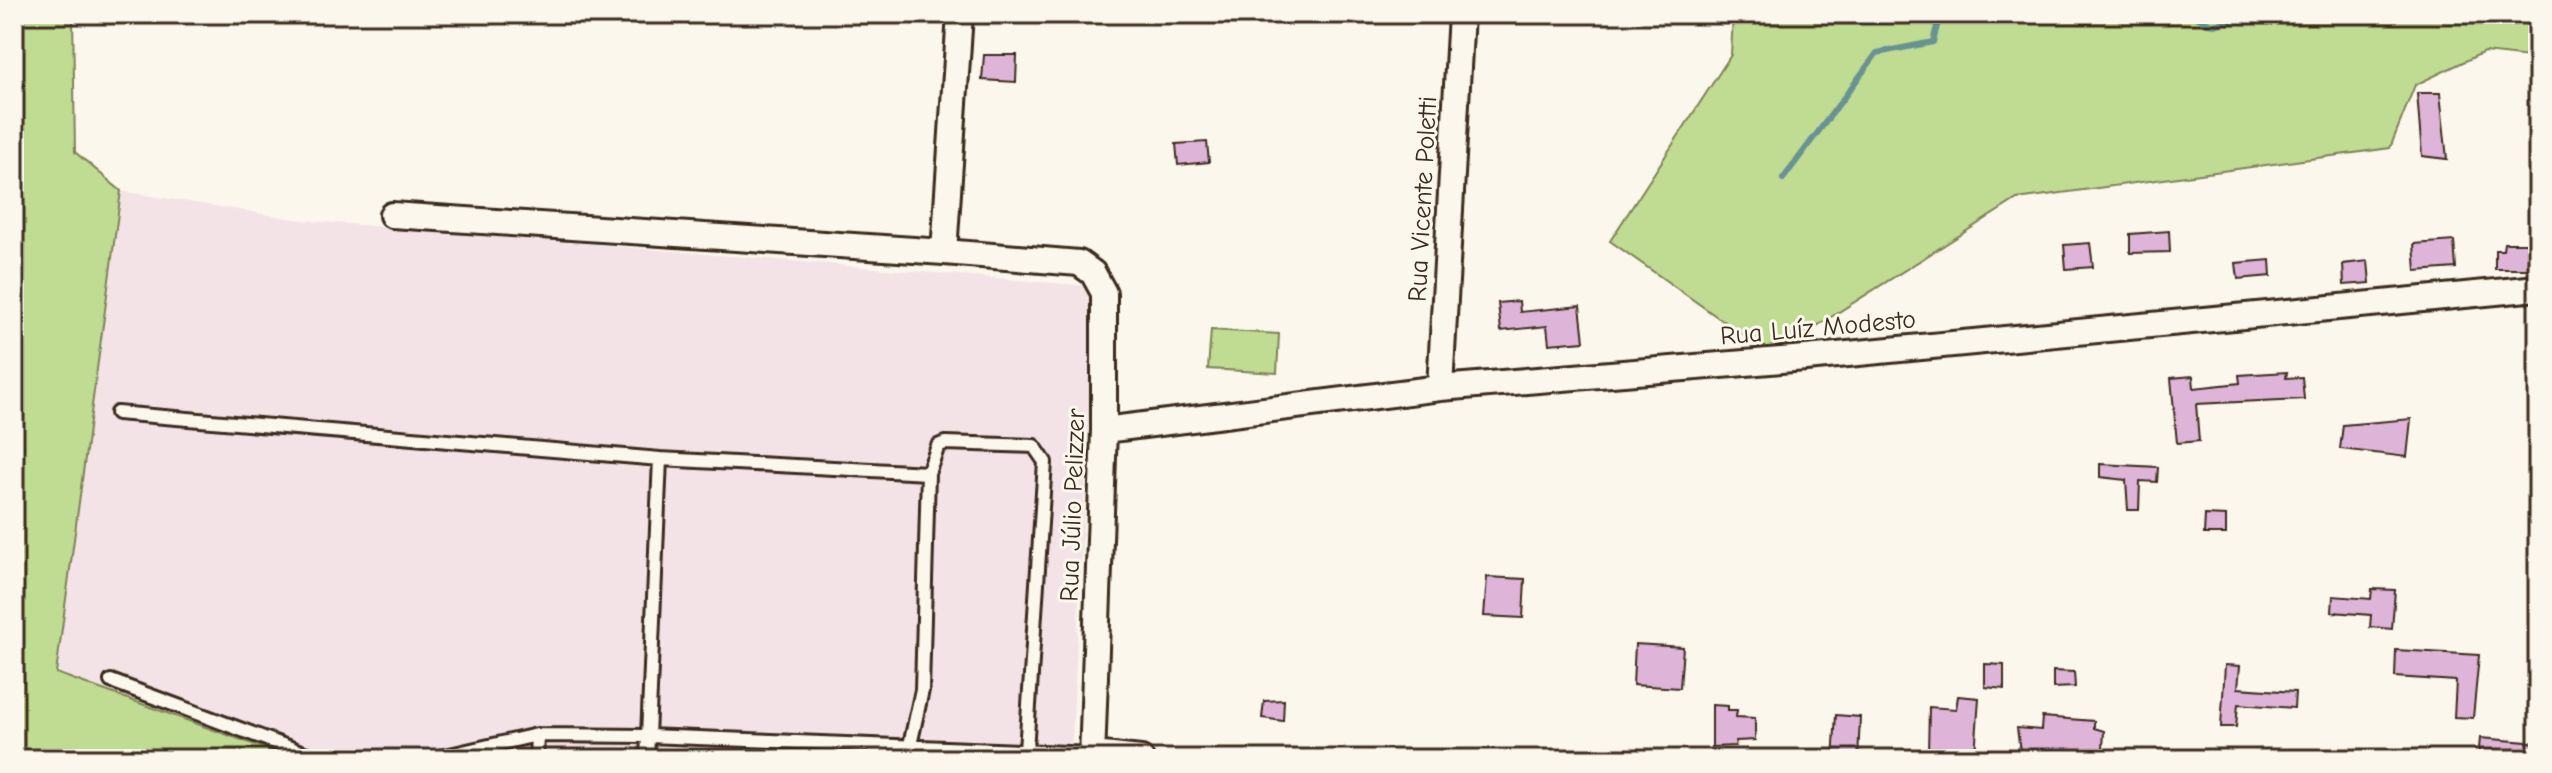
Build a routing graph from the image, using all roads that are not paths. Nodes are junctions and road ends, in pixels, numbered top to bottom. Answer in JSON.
{"nodes":[{"id":1,"x":960,"y":14,"type":"edge"},
{"id":2,"x":1461,"y":14,"type":"edge"},
{"id":3,"x":392,"y":215,"type":"dead end"},
{"id":4,"x":944,"y":252,"type":"junction"},
{"id":5,"x":2538,"y":288,"type":"edge"},
{"id":6,"x":1440,"y":388,"type":"junction"},
{"id":7,"x":117,"y":413,"type":"dead end"},
{"id":8,"x":1104,"y":430,"type":"junction"},
{"id":9,"x":660,"y":459,"type":"junction"},
{"id":10,"x":928,"y":473,"type":"junction"},
{"id":11,"x":111,"y":681,"type":"dead end"},
{"id":12,"x":537,"y":735,"type":"junction"},
{"id":13,"x":648,"y":736,"type":"junction"},
{"id":14,"x":871,"y":745,"type":"junction"},
{"id":15,"x":1026,"y":751,"type":"junction"},
{"id":16,"x":908,"y":752,"type":"edge"},
{"id":17,"x":1092,"y":756,"type":"edge"},
{"id":18,"x":320,"y":759,"type":"edge"},
{"id":19,"x":432,"y":759,"type":"edge"},
{"id":20,"x":536,"y":759,"type":"edge"},
{"id":21,"x":647,"y":759,"type":"edge"},
{"id":22,"x":870,"y":759,"type":"edge"},
{"id":23,"x":1141,"y":759,"type":"edge"}],
"edges":[{"from":1,"to":4,"type":"street"},
{"from":2,"to":6,"type":"street","name":"Rua Vicente Poletti"},
{"from":3,"to":4,"type":"street"},
{"from":4,"to":8,"type":"street","name":"Rua Júlio Pelizzer"},
{"from":5,"to":6,"type":"street","name":"Rua Luíz Modesto"},
{"from":6,"to":8,"type":"street","name":"Rua Luíz Modesto"},
{"from":7,"to":9,"type":"lane"},
{"from":8,"to":17,"type":"street","name":"Rua Júlio Pelizzer"},
{"from":9,"to":10,"type":"lane"},
{"from":9,"to":13,"type":"lane"},
{"from":10,"to":15,"type":"lane"},
{"from":10,"to":16,"type":"lane"},
{"from":11,"to":18,"type":"lane"},
{"from":12,"to":13,"type":"lane"},
{"from":12,"to":19,"type":"lane"},
{"from":12,"to":20,"type":"lane"},
{"from":13,"to":14,"type":"lane"},
{"from":13,"to":21,"type":"lane"},
{"from":14,"to":16,"type":"lane"},
{"from":14,"to":22,"type":"lane"},
{"from":15,"to":16,"type":"lane"},
{"from":15,"to":17,"type":"lane"},
{"from":17,"to":23,"type":"street"}]}
